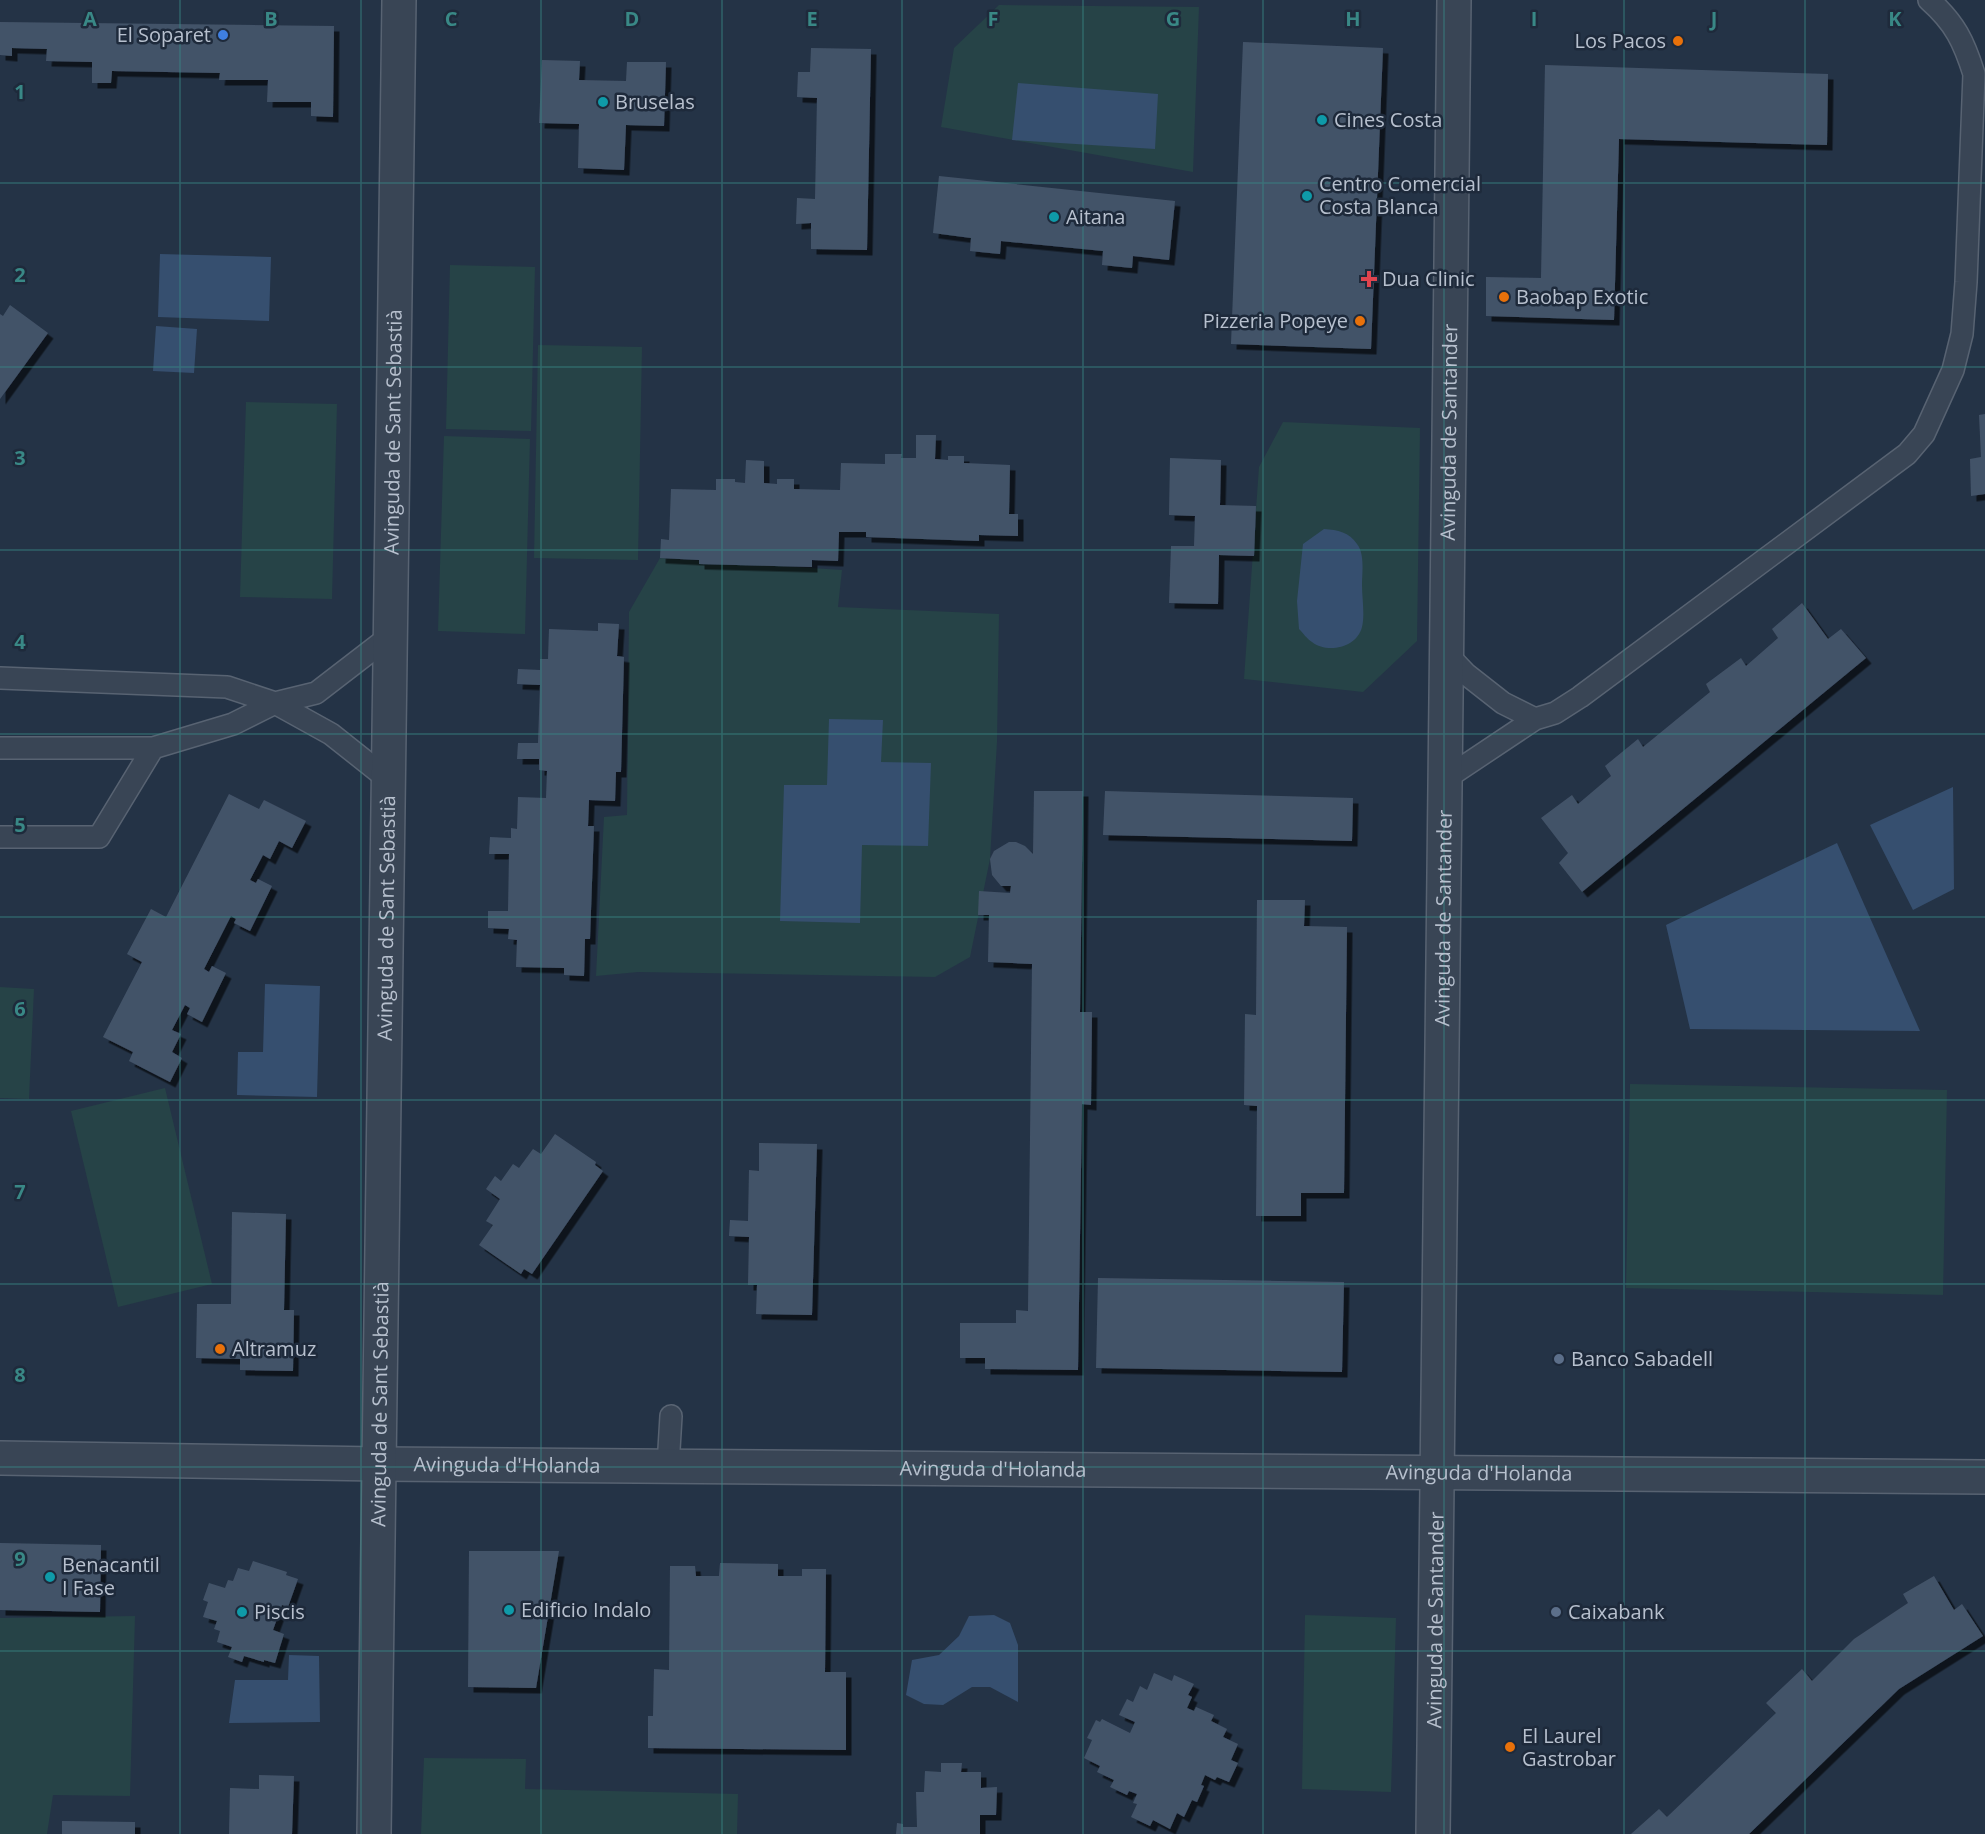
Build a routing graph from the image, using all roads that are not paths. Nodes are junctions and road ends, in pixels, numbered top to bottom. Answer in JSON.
{"nodes":[{"id":1,"x":399,"y":0,"type":"edge"},
{"id":2,"x":1454,"y":0,"type":"edge"},
{"id":3,"x":1929,"y":0,"type":"edge"},
{"id":4,"x":1979,"y":73,"type":"edge"},
{"id":5,"x":390,"y":636,"type":"junction"},
{"id":6,"x":1446,"y":653,"type":"junction"},
{"id":7,"x":0,"y":678,"type":"edge"},
{"id":8,"x":275,"y":703,"type":"junction"},
{"id":9,"x":1535,"y":719,"type":"junction"},
{"id":10,"x":0,"y":748,"type":"edge"},
{"id":11,"x":153,"y":748,"type":"junction"},
{"id":12,"x":1445,"y":779,"type":"junction"},
{"id":13,"x":389,"y":780,"type":"junction"},
{"id":14,"x":0,"y":837,"type":"edge"},
{"id":15,"x":671,"y":1416,"type":"dead end"},
{"id":16,"x":0,"y":1458,"type":"edge"},
{"id":17,"x":379,"y":1464,"type":"junction"},
{"id":18,"x":668,"y":1467,"type":"junction"},
{"id":19,"x":1437,"y":1472,"type":"junction"},
{"id":20,"x":1985,"y":1477,"type":"edge"},
{"id":21,"x":374,"y":1834,"type":"edge"},
{"id":22,"x":1433,"y":1834,"type":"edge"}],
"edges":[{"from":1,"to":5,"type":"street","name":"Avinguda de Sant Sebastià"},
{"from":2,"to":6,"type":"street","name":"Avinguda de Santander"},
{"from":3,"to":4,"type":"lane"},
{"from":4,"to":9,"type":"lane"},
{"from":5,"to":8,"type":"lane"},
{"from":5,"to":13,"type":"street","name":"Avinguda de Sant Sebastià"},
{"from":6,"to":9,"type":"lane"},
{"from":6,"to":12,"type":"street","name":"Avinguda de Santander"},
{"from":7,"to":8,"type":"lane"},
{"from":8,"to":11,"type":"lane"},
{"from":8,"to":13,"type":"lane"},
{"from":9,"to":12,"type":"lane"},
{"from":10,"to":11,"type":"lane"},
{"from":11,"to":14,"type":"lane"},
{"from":12,"to":19,"type":"street","name":"Avinguda de Santander"},
{"from":13,"to":17,"type":"street","name":"Avinguda de Sant Sebastià"},
{"from":15,"to":18,"type":"lane"},
{"from":16,"to":17,"type":"street","name":"Avinguda d'Holanda"},
{"from":17,"to":18,"type":"street","name":"Avinguda d'Holanda"},
{"from":17,"to":21,"type":"street","name":"Avinguda de Sant Sebastià"},
{"from":18,"to":19,"type":"street","name":"Avinguda d'Holanda"},
{"from":19,"to":20,"type":"street","name":"Avinguda d'Holanda"},
{"from":19,"to":22,"type":"street","name":"Avinguda de Santander"}]}
